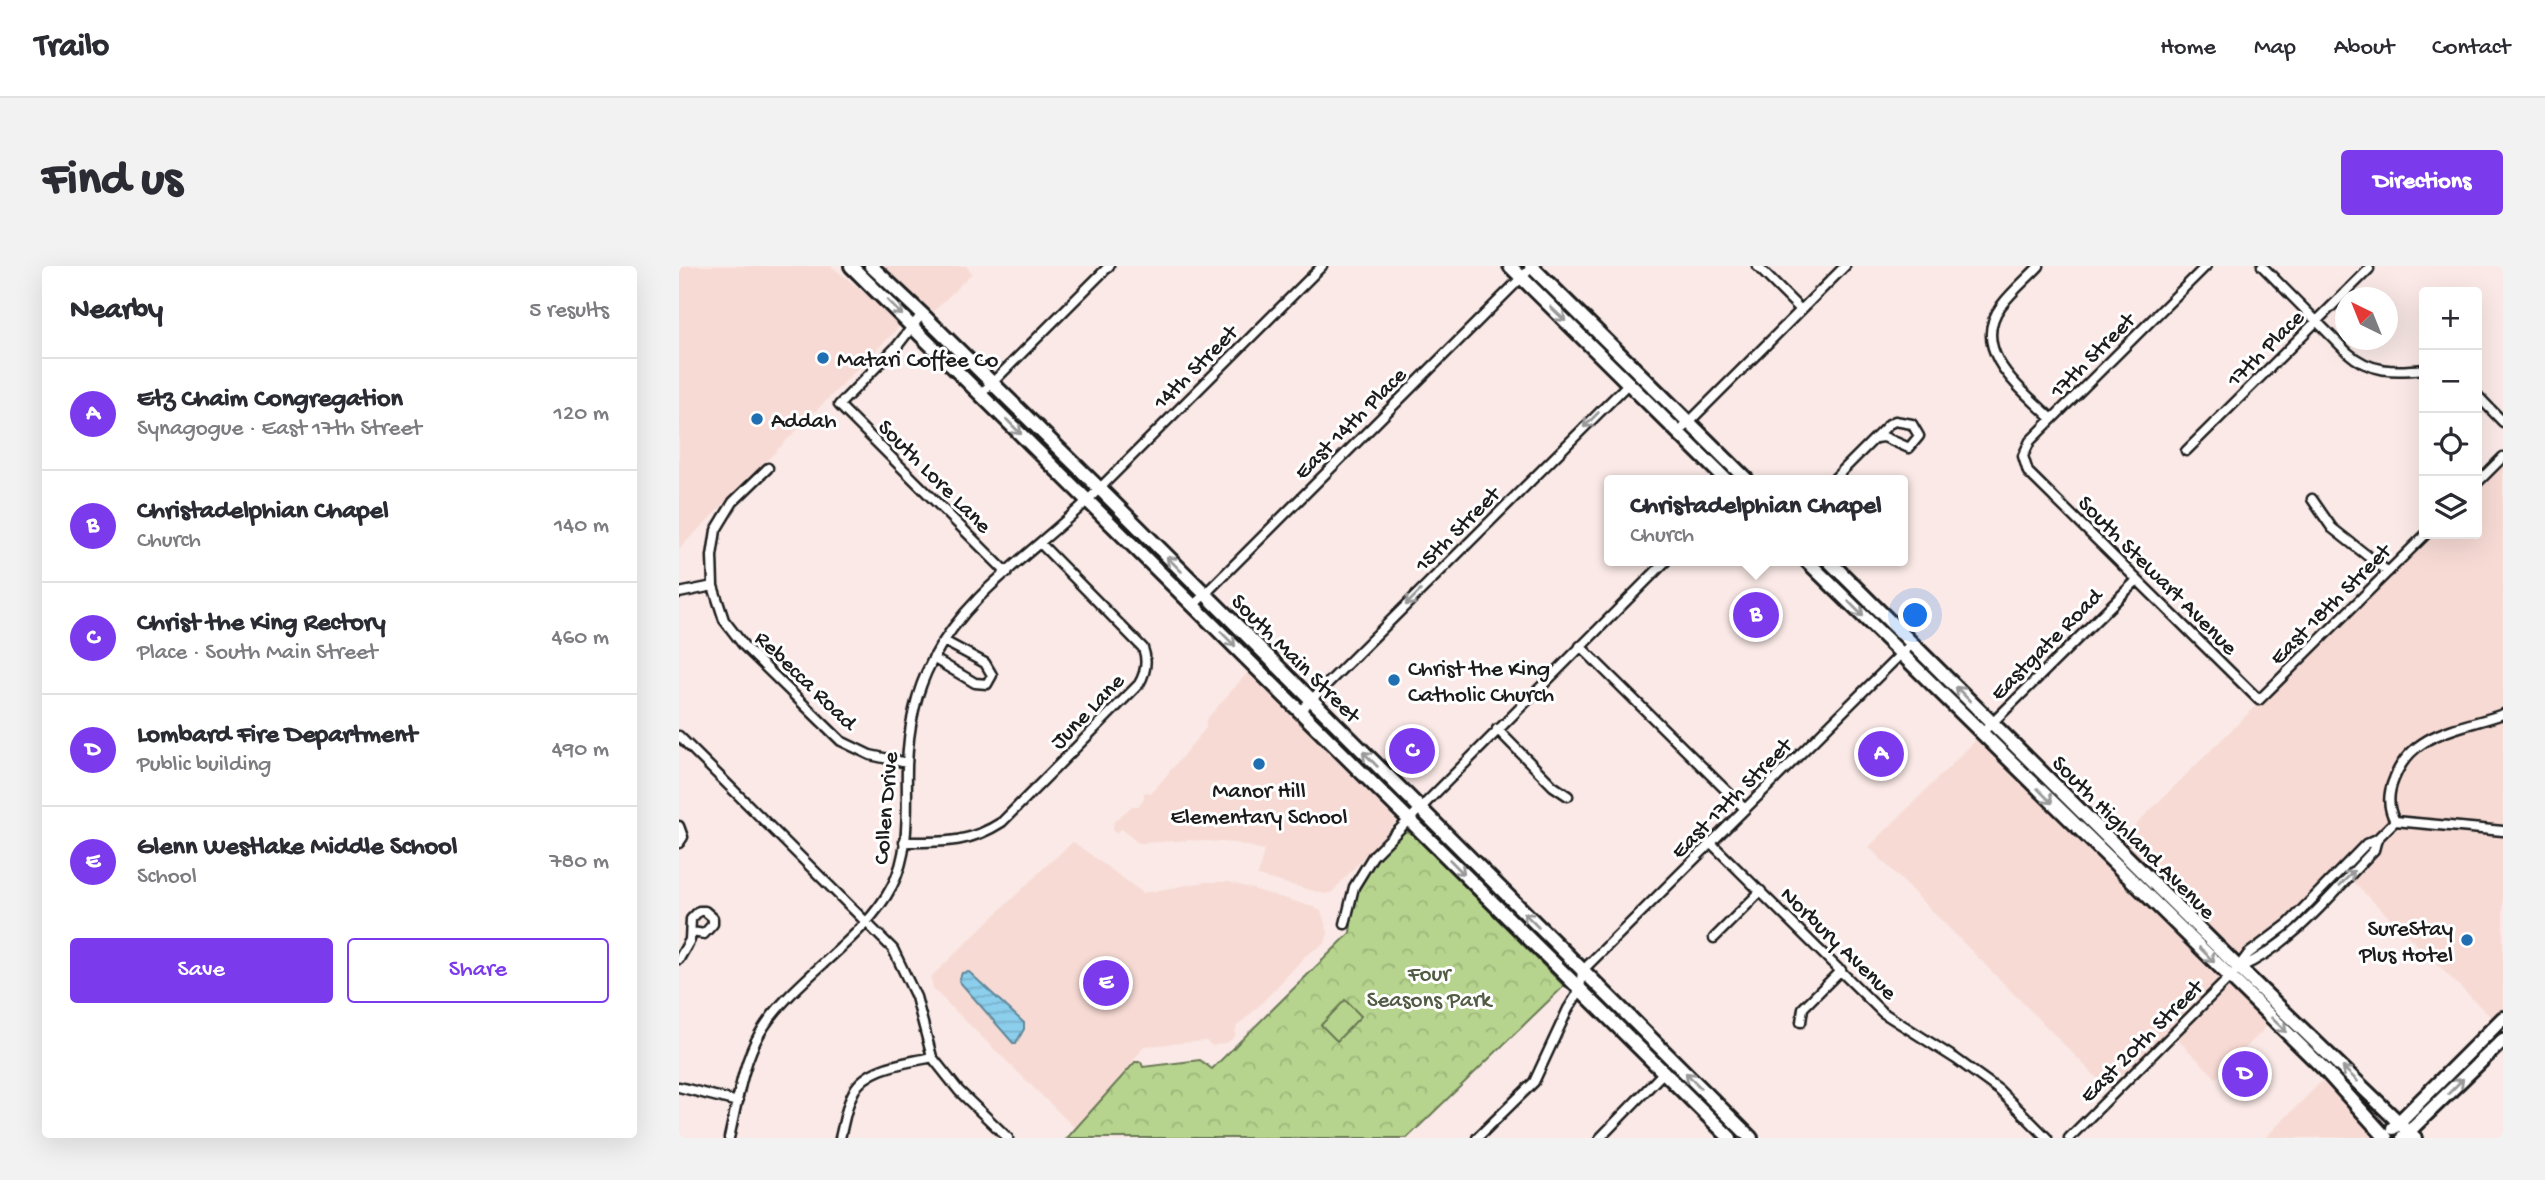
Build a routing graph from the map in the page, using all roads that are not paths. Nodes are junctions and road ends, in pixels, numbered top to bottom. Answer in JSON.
{"nodes":[{"id":1,"x":851,"y":266,"type":"edge"},
{"id":2,"x":871,"y":266,"type":"edge"},
{"id":3,"x":1109,"y":266,"type":"edge"},
{"id":4,"x":1322,"y":266,"type":"edge"},
{"id":5,"x":1510,"y":266,"type":"edge"},
{"id":6,"x":1532,"y":266,"type":"edge"},
{"id":7,"x":1757,"y":266,"type":"edge"},
{"id":8,"x":1845,"y":266,"type":"edge"},
{"id":9,"x":2039,"y":266,"type":"edge"},
{"id":10,"x":2206,"y":266,"type":"edge"},
{"id":11,"x":2262,"y":266,"type":"edge"},
{"id":12,"x":2369,"y":269,"type":"dead end"},
{"id":13,"x":1521,"y":278,"type":"junction"},
{"id":14,"x":1801,"y":310,"type":"junction"},
{"id":15,"x":922,"y":314,"type":"junction"},
{"id":16,"x":2316,"y":322,"type":"junction"},
{"id":17,"x":913,"y":327,"type":"junction"},
{"id":18,"x":2419,"y":370,"type":"edge"},
{"id":19,"x":1639,"y":372,"type":"junction"},
{"id":20,"x":992,"y":383,"type":"junction"},
{"id":21,"x":1629,"y":383,"type":"junction"},
{"id":22,"x":981,"y":394,"type":"junction"},
{"id":23,"x":2482,"y":399,"type":"edge"},
{"id":24,"x":2052,"y":419,"type":"junction"},
{"id":25,"x":1689,"y":422,"type":"junction"},
{"id":26,"x":2503,"y":422,"type":"edge"},
{"id":27,"x":1679,"y":432,"type":"junction"},
{"id":28,"x":1875,"y":438,"type":"junction"},
{"id":29,"x":2186,"y":452,"type":"dead end"},
{"id":30,"x":2503,"y":457,"type":"edge"},
{"id":31,"x":768,"y":468,"type":"dead end"},
{"id":32,"x":1721,"y":475,"type":"edge"},
{"id":33,"x":1742,"y":475,"type":"edge"},
{"id":34,"x":1838,"y":475,"type":"edge"},
{"id":35,"x":2031,"y":475,"type":"joint"},
{"id":36,"x":2482,"y":478,"type":"edge"},
{"id":37,"x":1093,"y":494,"type":"junction"},
{"id":38,"x":2312,"y":499,"type":"dead end"},
{"id":39,"x":2421,"y":539,"type":"edge"},
{"id":40,"x":1040,"y":543,"type":"junction"},
{"id":41,"x":1661,"y":566,"type":"edge"},
{"id":42,"x":1812,"y":566,"type":"edge"},
{"id":43,"x":1834,"y":566,"type":"edge"},
{"id":44,"x":2388,"y":572,"type":"junction"},
{"id":45,"x":1007,"y":573,"type":"junction"},
{"id":46,"x":2136,"y":580,"type":"junction"},
{"id":47,"x":713,"y":586,"type":"junction"},
{"id":48,"x":679,"y":593,"type":"edge"},
{"id":49,"x":1205,"y":594,"type":"junction"},
{"id":50,"x":1194,"y":605,"type":"junction"},
{"id":51,"x":944,"y":640,"type":"junction"},
{"id":52,"x":1912,"y":643,"type":"junction"},
{"id":53,"x":1580,"y":646,"type":"junction"},
{"id":54,"x":1901,"y":654,"type":"junction"},
{"id":55,"x":933,"y":659,"type":"junction"},
{"id":56,"x":2259,"y":700,"type":"joint"},
{"id":57,"x":1310,"y":701,"type":"junction"},
{"id":58,"x":1300,"y":711,"type":"junction"},
{"id":59,"x":2503,"y":714,"type":"edge"},
{"id":60,"x":1992,"y":723,"type":"junction"},
{"id":61,"x":1497,"y":729,"type":"junction"},
{"id":62,"x":1982,"y":733,"type":"junction"},
{"id":63,"x":679,"y":736,"type":"edge"},
{"id":64,"x":907,"y":763,"type":"junction"},
{"id":65,"x":1568,"y":796,"type":"dead end"},
{"id":66,"x":1419,"y":808,"type":"junction"},
{"id":67,"x":1745,"y":809,"type":"junction"},
{"id":68,"x":1409,"y":819,"type":"junction"},
{"id":69,"x":2395,"y":821,"type":"junction"},
{"id":70,"x":679,"y":826,"type":"edge"},
{"id":71,"x":2503,"y":831,"type":"edge"},
{"id":72,"x":2377,"y":839,"type":"junction"},
{"id":73,"x":904,"y":842,"type":"junction"},
{"id":74,"x":679,"y":843,"type":"edge"},
{"id":75,"x":1711,"y":843,"type":"junction"},
{"id":76,"x":1761,"y":891,"type":"junction"},
{"id":77,"x":2316,"y":895,"type":"junction"},
{"id":78,"x":2323,"y":902,"type":"junction"},
{"id":79,"x":866,"y":921,"type":"junction"},
{"id":80,"x":1345,"y":924,"type":"dead end"},
{"id":81,"x":2288,"y":924,"type":"junction"},
{"id":82,"x":2295,"y":931,"type":"junction"},
{"id":83,"x":692,"y":932,"type":"dead end"},
{"id":84,"x":1714,"y":938,"type":"dead end"},
{"id":85,"x":679,"y":959,"type":"edge"},
{"id":86,"x":1841,"y":970,"type":"junction"},
{"id":87,"x":2234,"y":973,"type":"junction"},
{"id":88,"x":1581,"y":981,"type":"junction"},
{"id":89,"x":2503,"y":1018,"type":"edge"},
{"id":90,"x":1801,"y":1022,"type":"dead end"},
{"id":91,"x":2503,"y":1040,"type":"edge"},
{"id":92,"x":932,"y":1057,"type":"junction"},
{"id":93,"x":1664,"y":1072,"type":"junction"},
{"id":94,"x":679,"y":1087,"type":"edge"},
{"id":95,"x":738,"y":1102,"type":"junction"},
{"id":96,"x":2399,"y":1122,"type":"junction"},
{"id":97,"x":1741,"y":1128,"type":"junction"},
{"id":98,"x":2409,"y":1136,"type":"edge"},
{"id":99,"x":729,"y":1138,"type":"edge"},
{"id":100,"x":840,"y":1138,"type":"edge"},
{"id":101,"x":1007,"y":1138,"type":"edge"},
{"id":102,"x":1478,"y":1138,"type":"edge"},
{"id":103,"x":1600,"y":1138,"type":"edge"},
{"id":104,"x":1731,"y":1138,"type":"edge"},
{"id":105,"x":1751,"y":1138,"type":"edge"},
{"id":106,"x":2047,"y":1138,"type":"edge"},
{"id":107,"x":2069,"y":1138,"type":"edge"},
{"id":108,"x":2385,"y":1138,"type":"edge"}],
"edges":[{"from":1,"to":17,"type":"street","name":"South Main Street","one_way":true},
{"from":2,"to":15,"type":"street","name":"South Main Street"},
{"from":3,"to":20,"type":"street"},
{"from":4,"to":37,"type":"street","name":"14th Street"},
{"from":5,"to":13,"type":"street"},
{"from":6,"to":13,"type":"street","name":"East 14th Place"},
{"from":6,"to":19,"type":"street"},
{"from":7,"to":14,"type":"street"},
{"from":8,"to":14,"type":"street"},
{"from":9,"to":24,"type":"street"},
{"from":10,"to":24,"type":"street","name":"17th Street"},
{"from":11,"to":16,"type":"street"},
{"from":12,"to":16,"type":"street","name":"17th Place"},
{"from":13,"to":21,"type":"street","one_way":true},
{"from":13,"to":49,"type":"street","name":"East 14th Place"},
{"from":14,"to":25,"type":"street"},
{"from":15,"to":17,"type":"street"},
{"from":15,"to":20,"type":"street","name":"South Main Street"},
{"from":16,"to":18,"type":"street"},
{"from":16,"to":29,"type":"street","name":"17th Place"},
{"from":17,"to":22,"type":"street","name":"South Main Street"},
{"from":17,"to":45,"type":"street","name":"South Lore Lane"},
{"from":19,"to":21,"type":"street","name":"15th Street"},
{"from":19,"to":25,"type":"street"},
{"from":20,"to":22,"type":"street"},
{"from":20,"to":37,"type":"street","name":"South Main Street"},
{"from":21,"to":27,"type":"street"},
{"from":21,"to":57,"type":"street","name":"15th Street","one_way":true},
{"from":22,"to":37,"type":"street","name":"South Main Street","one_way":true},
{"from":23,"to":26,"type":"street"},
{"from":24,"to":35,"type":"street","name":"17th Street"},
{"from":25,"to":27,"type":"street"},
{"from":25,"to":33,"type":"street"},
{"from":27,"to":32,"type":"street"},
{"from":28,"to":28,"type":"street"},
{"from":28,"to":34,"type":"street"},
{"from":30,"to":36,"type":"street"},
{"from":31,"to":47,"type":"street","name":"Rebecca Road"},
{"from":35,"to":46,"type":"street","name":"South Stewart Avenue"},
{"from":37,"to":40,"type":"street","name":"Collen Drive"},
{"from":49,"to":37,"type":"street","name":"South Main Street","one_way":true},
{"from":37,"to":50,"type":"street","name":"South Main Street"},
{"from":38,"to":44,"type":"street"},
{"from":39,"to":44,"type":"street","name":"East 18th Street"},
{"from":40,"to":45,"type":"street","name":"Collen Drive"},
{"from":40,"to":73,"type":"street","name":"June Lane"},
{"from":41,"to":53,"type":"street"},
{"from":42,"to":54,"type":"street","name":"South Highland Avenue","one_way":true},
{"from":43,"to":52,"type":"street","name":"South Highland Avenue"},
{"from":44,"to":56,"type":"street","name":"East 18th Street"},
{"from":45,"to":51,"type":"street","name":"Collen Drive"},
{"from":46,"to":56,"type":"street","name":"South Stewart Avenue"},
{"from":46,"to":60,"type":"street","name":"Eastgate Road"},
{"from":47,"to":48,"type":"street"},
{"from":47,"to":64,"type":"street","name":"Rebecca Road"},
{"from":49,"to":50,"type":"street","name":"East 14th Place"},
{"from":49,"to":57,"type":"street","name":"South Main Street"},
{"from":50,"to":58,"type":"street","name":"South Main Street","one_way":true},
{"from":51,"to":55,"type":"street","name":"Collen Drive"},
{"from":51,"to":55,"type":"street"},
{"from":52,"to":54,"type":"street","name":"East 17th Street"},
{"from":60,"to":52,"type":"street","name":"South Highland Avenue","one_way":true},
{"from":53,"to":61,"type":"street"},
{"from":53,"to":67,"type":"street"},
{"from":54,"to":62,"type":"street","name":"South Highland Avenue"},
{"from":54,"to":67,"type":"street","name":"East 17th Street"},
{"from":55,"to":64,"type":"street","name":"Collen Drive"},
{"from":57,"to":58,"type":"street","name":"15th Street"},
{"from":66,"to":57,"type":"street","name":"South Main Street","one_way":true},
{"from":58,"to":68,"type":"street","name":"South Main Street"},
{"from":59,"to":69,"type":"street"},
{"from":60,"to":62,"type":"street","name":"Eastgate Road"},
{"from":60,"to":87,"type":"street","name":"South Highland Avenue"},
{"from":61,"to":65,"type":"street"},
{"from":61,"to":66,"type":"street"},
{"from":62,"to":87,"type":"street","name":"South Highland Avenue","one_way":true},
{"from":63,"to":79,"type":"street"},
{"from":64,"to":73,"type":"street","name":"Collen Drive"},
{"from":66,"to":68,"type":"street"},
{"from":88,"to":66,"type":"street","name":"South Main Street","one_way":true},
{"from":67,"to":75,"type":"street","name":"East 17th Street"},
{"from":68,"to":80,"type":"street"},
{"from":68,"to":88,"type":"street","name":"South Main Street","one_way":true},
{"from":69,"to":71,"type":"street"},
{"from":69,"to":72,"type":"street"},
{"from":70,"to":74,"type":"street"},
{"from":72,"to":77,"type":"street"},
{"from":78,"to":72,"type":"street","one_way":true},
{"from":73,"to":79,"type":"street","name":"Collen Drive"},
{"from":75,"to":76,"type":"street","name":"Norbury Avenue"},
{"from":75,"to":88,"type":"street","name":"East 17th Street"},
{"from":76,"to":84,"type":"street"},
{"from":76,"to":86,"type":"street","name":"Norbury Avenue"},
{"from":77,"to":78,"type":"street"},
{"from":77,"to":81,"type":"street"},
{"from":78,"to":82,"type":"street"},
{"from":79,"to":92,"type":"street"},
{"from":79,"to":95,"type":"street","name":"Collen Drive"},
{"from":81,"to":82,"type":"street"},
{"from":81,"to":87,"type":"street"},
{"from":82,"to":87,"type":"street"},
{"from":83,"to":85,"type":"street"},
{"from":86,"to":90,"type":"street"},
{"from":86,"to":106,"type":"street","name":"Norbury Avenue"},
{"from":96,"to":87,"type":"street","name":"South Highland Avenue","one_way":true},
{"from":87,"to":107,"type":"street","name":"East 20th Street"},
{"from":87,"to":108,"type":"street","name":"South Highland Avenue","one_way":true},
{"from":88,"to":93,"type":"street","name":"South Main Street"},
{"from":97,"to":88,"type":"street","name":"South Main Street","one_way":true},
{"from":88,"to":102,"type":"street","name":"East 17th Street"},
{"from":89,"to":96,"type":"street"},
{"from":98,"to":91,"type":"street","one_way":true},
{"from":92,"to":100,"type":"street"},
{"from":92,"to":101,"type":"street"},
{"from":93,"to":103,"type":"street"},
{"from":93,"to":104,"type":"street","name":"South Main Street"},
{"from":94,"to":95,"type":"street"},
{"from":95,"to":99,"type":"street","name":"Collen Drive"},
{"from":96,"to":98,"type":"street","name":"South Highland Avenue"},
{"from":96,"to":108,"type":"street"},
{"from":97,"to":104,"type":"street"},
{"from":97,"to":105,"type":"street","name":"South Main Street"}]}
